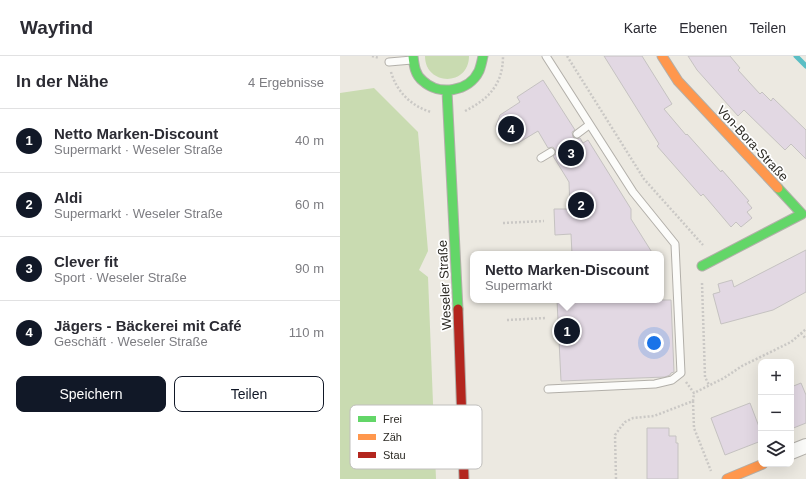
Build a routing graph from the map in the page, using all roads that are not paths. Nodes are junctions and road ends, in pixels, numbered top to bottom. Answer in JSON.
{"nodes":[{"id":1,"x":483,"y":56,"type":"edge"},
{"id":2,"x":546,"y":56,"type":"edge"},
{"id":3,"x":662,"y":56,"type":"edge"},
{"id":4,"x":413,"y":58,"type":"edge"},
{"id":5,"x":388,"y":62,"type":"dead end"},
{"id":6,"x":447,"y":91,"type":"junction"},
{"id":7,"x":589,"y":125,"type":"junction"},
{"id":8,"x":577,"y":134,"type":"dead end"},
{"id":9,"x":551,"y":152,"type":"dead end"},
{"id":10,"x":541,"y":158,"type":"dead end"},
{"id":11,"x":702,"y":266,"type":"road end"},
{"id":12,"x":548,"y":388,"type":"dead end"},
{"id":13,"x":461,"y":405,"type":"edge"},
{"id":14,"x":806,"y":446,"type":"edge"},
{"id":15,"x":794,"y":451,"type":"edge"},
{"id":16,"x":758,"y":466,"type":"edge"},
{"id":17,"x":464,"y":469,"type":"edge"},
{"id":18,"x":464,"y":479,"type":"edge"},
{"id":19,"x":726,"y":479,"type":"edge"}],
"edges":[{"from":1,"to":6,"type":"street"},
{"from":2,"to":7,"type":"lane"},
{"from":3,"to":11,"type":"street","name":"Von-Bora-Straße"},
{"from":4,"to":5,"type":"lane"},
{"from":4,"to":6,"type":"street"},
{"from":6,"to":13,"type":"street","name":"Weseler Straße"},
{"from":7,"to":8,"type":"lane"},
{"from":7,"to":12,"type":"lane"},
{"from":9,"to":10,"type":"lane"},
{"from":14,"to":15,"type":"street"},
{"from":16,"to":19,"type":"street"},
{"from":17,"to":18,"type":"street","name":"Weseler Straße"}]}
